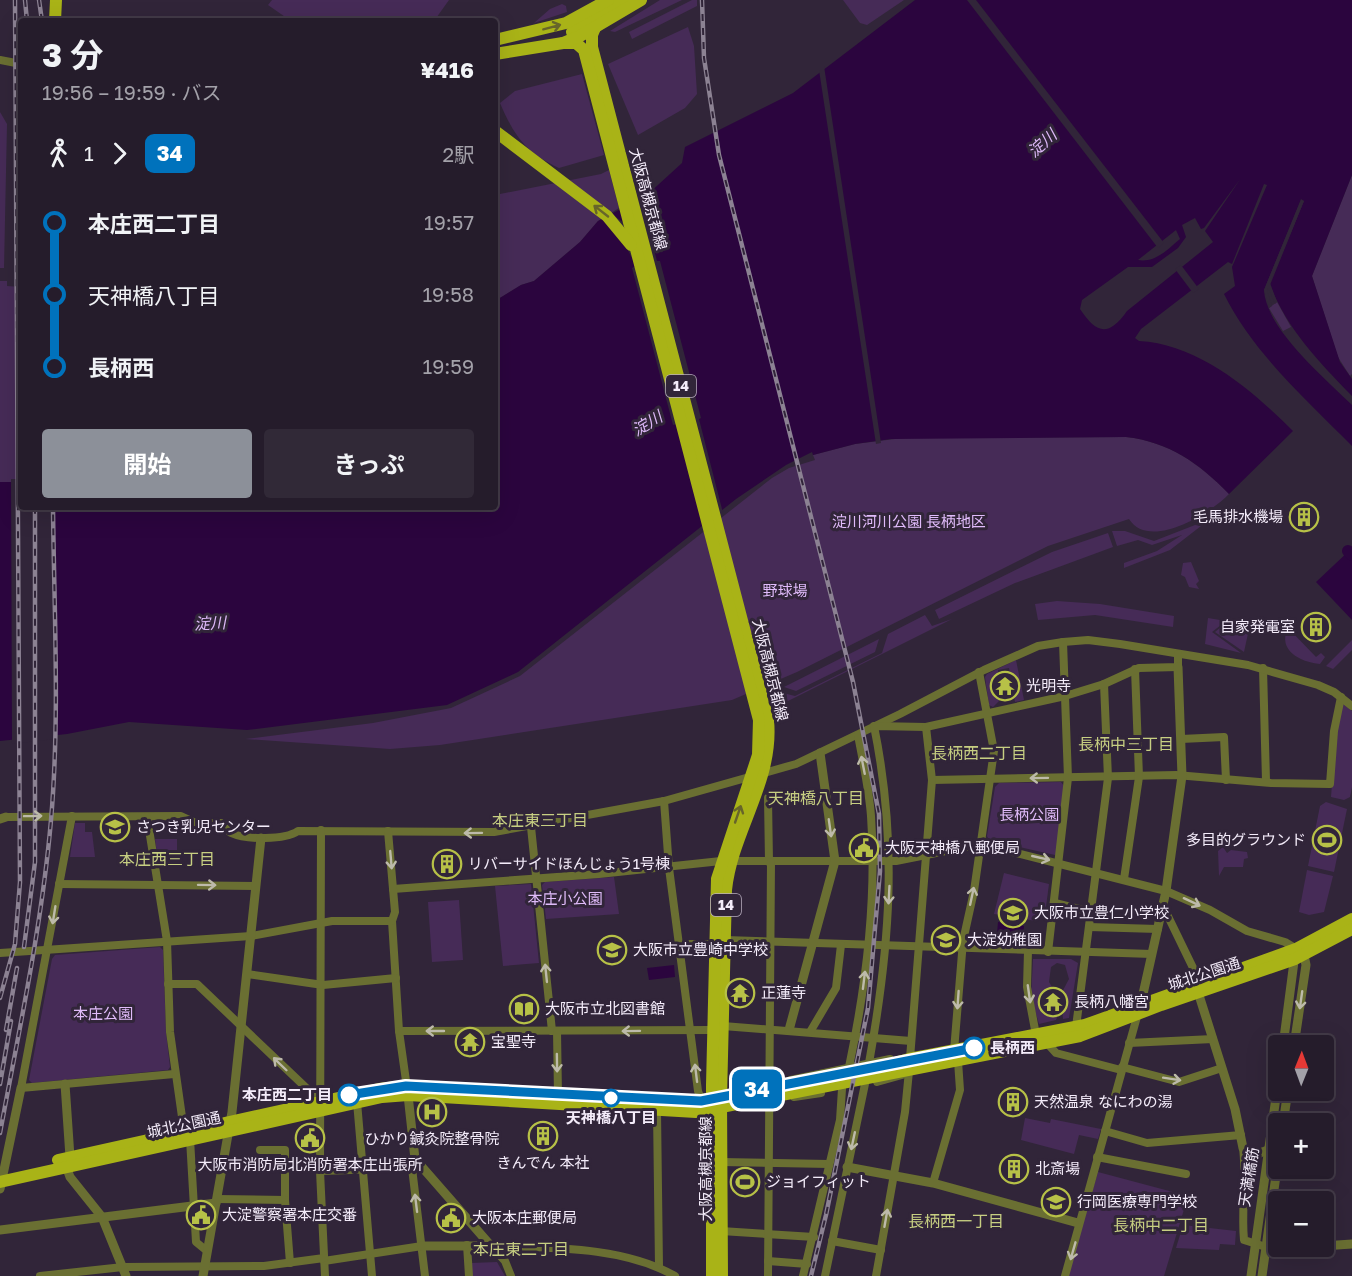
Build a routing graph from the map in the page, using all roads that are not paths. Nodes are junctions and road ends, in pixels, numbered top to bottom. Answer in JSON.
{"nodes":[{"id":1,"x":608,"y":0,"type":"edge"},
{"id":2,"x":624,"y":0,"type":"edge"},
{"id":3,"x":641,"y":0,"type":"edge"},
{"id":4,"x":595,"y":28,"type":"junction"},
{"id":5,"x":576,"y":34,"type":"junction"},
{"id":6,"x":498,"y":39,"type":"edge"},
{"id":7,"x":563,"y":43,"type":"junction"},
{"id":8,"x":498,"y":48,"type":"edge"},
{"id":9,"x":588,"y":49,"type":"junction"},
{"id":10,"x":498,"y":54,"type":"edge"},
{"id":11,"x":0,"y":60,"type":"edge"},
{"id":12,"x":18,"y":63,"type":"edge"},
{"id":13,"x":498,"y":133,"type":"edge"},
{"id":14,"x":638,"y":256,"type":"junction"},
{"id":15,"x":1063,"y":642,"type":"junction"},
{"id":16,"x":1178,"y":654,"type":"junction"},
{"id":17,"x":1178,"y":667,"type":"junction"},
{"id":18,"x":1263,"y":668,"type":"junction"},
{"id":19,"x":1135,"y":669,"type":"junction"},
{"id":20,"x":979,"y":672,"type":"junction"},
{"id":21,"x":1104,"y":684,"type":"junction"},
{"id":22,"x":1065,"y":696,"type":"junction"},
{"id":23,"x":1341,"y":697,"type":"junction"},
{"id":24,"x":1352,"y":706,"type":"edge"},
{"id":25,"x":988,"y":713,"type":"junction"},
{"id":26,"x":764,"y":726,"type":"junction"},
{"id":27,"x":874,"y":726,"type":"junction"},
{"id":28,"x":926,"y":727,"type":"junction"},
{"id":29,"x":858,"y":735,"type":"junction"},
{"id":30,"x":1181,"y":739,"type":"junction"},
{"id":31,"x":820,"y":753,"type":"junction"},
{"id":32,"x":1182,"y":776,"type":"junction"},
{"id":33,"x":1139,"y":777,"type":"junction"},
{"id":34,"x":1068,"y":778,"type":"junction"},
{"id":35,"x":1107,"y":778,"type":"junction"},
{"id":36,"x":990,"y":779,"type":"junction"},
{"id":37,"x":932,"y":780,"type":"junction"},
{"id":38,"x":1226,"y":780,"type":"junction"},
{"id":39,"x":1266,"y":781,"type":"junction"},
{"id":40,"x":768,"y":798,"type":"dead end"},
{"id":41,"x":664,"y":801,"type":"junction"},
{"id":42,"x":72,"y":816,"type":"junction"},
{"id":43,"x":147,"y":817,"type":"junction"},
{"id":44,"x":3,"y":818,"type":"edge"},
{"id":45,"x":531,"y":827,"type":"junction"},
{"id":46,"x":321,"y":830,"type":"junction"},
{"id":47,"x":388,"y":831,"type":"junction"},
{"id":48,"x":261,"y":838,"type":"junction"},
{"id":49,"x":981,"y":844,"type":"junction"},
{"id":50,"x":926,"y":854,"type":"junction"},
{"id":51,"x":727,"y":861,"type":"junction"},
{"id":52,"x":835,"y":861,"type":"junction"},
{"id":53,"x":875,"y":861,"type":"junction"},
{"id":54,"x":889,"y":861,"type":"junction"},
{"id":55,"x":770,"y":862,"type":"junction"},
{"id":56,"x":1060,"y":863,"type":"junction"},
{"id":57,"x":669,"y":868,"type":"junction"},
{"id":58,"x":1096,"y":872,"type":"junction"},
{"id":59,"x":537,"y":879,"type":"junction"},
{"id":60,"x":1124,"y":879,"type":"junction"},
{"id":61,"x":59,"y":884,"type":"junction"},
{"id":62,"x":158,"y":884,"type":"junction"},
{"id":63,"x":256,"y":886,"type":"junction"},
{"id":64,"x":393,"y":889,"type":"junction"},
{"id":65,"x":1166,"y":891,"type":"junction"},
{"id":66,"x":1055,"y":903,"type":"junction"},
{"id":67,"x":1163,"y":906,"type":"junction"},
{"id":68,"x":1091,"y":912,"type":"junction"},
{"id":69,"x":393,"y":916,"type":"junction"},
{"id":70,"x":1352,"y":919,"type":"edge"},
{"id":71,"x":323,"y":923,"type":"junction"},
{"id":72,"x":1089,"y":927,"type":"junction"},
{"id":73,"x":1158,"y":929,"type":"junction"},
{"id":74,"x":1352,"y":929,"type":"edge"},
{"id":75,"x":251,"y":936,"type":"junction"},
{"id":76,"x":167,"y":941,"type":"junction"},
{"id":77,"x":720,"y":942,"type":"junction"},
{"id":78,"x":771,"y":942,"type":"junction"},
{"id":79,"x":812,"y":943,"type":"junction"},
{"id":80,"x":679,"y":944,"type":"junction"},
{"id":81,"x":841,"y":945,"type":"junction"},
{"id":82,"x":867,"y":945,"type":"junction"},
{"id":83,"x":885,"y":947,"type":"junction"},
{"id":84,"x":918,"y":947,"type":"junction"},
{"id":85,"x":962,"y":948,"type":"junction"},
{"id":86,"x":47,"y":951,"type":"junction"},
{"id":87,"x":1028,"y":951,"type":"junction"},
{"id":88,"x":1048,"y":952,"type":"junction"},
{"id":89,"x":1085,"y":952,"type":"junction"},
{"id":90,"x":0,"y":953,"type":"edge"},
{"id":91,"x":1152,"y":954,"type":"junction"},
{"id":92,"x":1298,"y":954,"type":"junction"},
{"id":93,"x":1278,"y":965,"type":"junction"},
{"id":94,"x":247,"y":974,"type":"junction"},
{"id":95,"x":396,"y":978,"type":"junction"},
{"id":96,"x":1292,"y":979,"type":"junction"},
{"id":97,"x":168,"y":984,"type":"junction"},
{"id":98,"x":323,"y":985,"type":"junction"},
{"id":99,"x":1198,"y":987,"type":"junction"},
{"id":100,"x":1140,"y":1008,"type":"junction"},
{"id":101,"x":240,"y":1026,"type":"junction"},
{"id":102,"x":1076,"y":1027,"type":"junction"},
{"id":103,"x":718,"y":1028,"type":"junction"},
{"id":104,"x":770,"y":1028,"type":"junction"},
{"id":105,"x":690,"y":1030,"type":"junction"},
{"id":106,"x":789,"y":1030,"type":"junction"},
{"id":107,"x":399,"y":1031,"type":"junction"},
{"id":108,"x":555,"y":1031,"type":"junction"},
{"id":109,"x":810,"y":1032,"type":"junction"},
{"id":110,"x":1284,"y":1035,"type":"edge"},
{"id":111,"x":1296,"y":1035,"type":"edge"},
{"id":112,"x":874,"y":1037,"type":"junction"},
{"id":113,"x":855,"y":1038,"type":"junction"},
{"id":114,"x":1041,"y":1039,"type":"junction"},
{"id":115,"x":1213,"y":1039,"type":"junction"},
{"id":116,"x":911,"y":1041,"type":"junction"},
{"id":117,"x":1129,"y":1043,"type":"junction"},
{"id":118,"x":956,"y":1056,"type":"junction"},
{"id":119,"x":869,"y":1063,"type":"junction"},
{"id":120,"x":909,"y":1065,"type":"junction"},
{"id":121,"x":849,"y":1067,"type":"junction"},
{"id":122,"x":1222,"y":1068,"type":"junction"},
{"id":123,"x":1122,"y":1069,"type":"junction"},
{"id":124,"x":174,"y":1074,"type":"junction"},
{"id":125,"x":65,"y":1084,"type":"junction"},
{"id":126,"x":865,"y":1084,"type":"junction"},
{"id":127,"x":21,"y":1088,"type":"junction"},
{"id":128,"x":842,"y":1089,"type":"junction"},
{"id":129,"x":407,"y":1091,"type":"junction"},
{"id":130,"x":773,"y":1092,"type":"junction"},
{"id":131,"x":558,"y":1095,"type":"junction"},
{"id":132,"x":357,"y":1102,"type":"junction"},
{"id":133,"x":714,"y":1103,"type":"junction"},
{"id":134,"x":320,"y":1106,"type":"junction"},
{"id":135,"x":657,"y":1111,"type":"junction"},
{"id":136,"x":229,"y":1126,"type":"junction"},
{"id":137,"x":1105,"y":1131,"type":"junction"},
{"id":138,"x":187,"y":1135,"type":"junction"},
{"id":139,"x":1241,"y":1135,"type":"junction"},
{"id":140,"x":1244,"y":1148,"type":"junction"},
{"id":141,"x":260,"y":1150,"type":"dead end"},
{"id":142,"x":1268,"y":1150,"type":"joint"},
{"id":143,"x":1097,"y":1156,"type":"junction"},
{"id":144,"x":68,"y":1162,"type":"junction"},
{"id":145,"x":721,"y":1162,"type":"junction"},
{"id":146,"x":770,"y":1163,"type":"junction"},
{"id":147,"x":414,"y":1164,"type":"junction"},
{"id":148,"x":829,"y":1164,"type":"junction"},
{"id":149,"x":847,"y":1167,"type":"junction"},
{"id":150,"x":363,"y":1170,"type":"junction"},
{"id":151,"x":320,"y":1171,"type":"junction"},
{"id":152,"x":1186,"y":1174,"type":"dead end"},
{"id":153,"x":893,"y":1175,"type":"junction"},
{"id":154,"x":1275,"y":1179,"type":"edge"},
{"id":155,"x":1,"y":1180,"type":"edge"},
{"id":156,"x":933,"y":1184,"type":"junction"},
{"id":157,"x":285,"y":1200,"type":"junction"},
{"id":158,"x":217,"y":1201,"type":"junction"},
{"id":159,"x":194,"y":1205,"type":"junction"},
{"id":160,"x":102,"y":1217,"type":"junction"},
{"id":161,"x":1078,"y":1223,"type":"junction"},
{"id":162,"x":0,"y":1230,"type":"edge"},
{"id":163,"x":721,"y":1231,"type":"junction"},
{"id":164,"x":768,"y":1233,"type":"junction"},
{"id":165,"x":814,"y":1237,"type":"junction"},
{"id":166,"x":832,"y":1241,"type":"junction"},
{"id":167,"x":1255,"y":1244,"type":"junction"},
{"id":168,"x":1352,"y":1244,"type":"edge"},
{"id":169,"x":467,"y":1245,"type":"junction"},
{"id":170,"x":491,"y":1245,"type":"junction"},
{"id":171,"x":1334,"y":1245,"type":"edge"},
{"id":172,"x":422,"y":1246,"type":"junction"},
{"id":173,"x":1266,"y":1247,"type":"junction"},
{"id":174,"x":880,"y":1250,"type":"junction"},
{"id":175,"x":207,"y":1251,"type":"junction"},
{"id":176,"x":370,"y":1254,"type":"junction"},
{"id":177,"x":324,"y":1260,"type":"junction"},
{"id":178,"x":768,"y":1262,"type":"junction"},
{"id":179,"x":290,"y":1263,"type":"junction"},
{"id":180,"x":807,"y":1264,"type":"junction"},
{"id":181,"x":659,"y":1267,"type":"junction"},
{"id":182,"x":125,"y":1271,"type":"edge"},
{"id":183,"x":204,"y":1272,"type":"edge"},
{"id":184,"x":40,"y":1276,"type":"edge"},
{"id":185,"x":325,"y":1276,"type":"edge"},
{"id":186,"x":372,"y":1276,"type":"edge"},
{"id":187,"x":425,"y":1276,"type":"edge"},
{"id":188,"x":470,"y":1276,"type":"edge"},
{"id":189,"x":511,"y":1276,"type":"edge"},
{"id":190,"x":675,"y":1276,"type":"edge"},
{"id":191,"x":712,"y":1276,"type":"edge"},
{"id":192,"x":722,"y":1276,"type":"edge"},
{"id":193,"x":768,"y":1276,"type":"edge"},
{"id":194,"x":803,"y":1276,"type":"edge"},
{"id":195,"x":825,"y":1276,"type":"edge"},
{"id":196,"x":876,"y":1276,"type":"edge"},
{"id":197,"x":1065,"y":1276,"type":"edge"},
{"id":198,"x":1251,"y":1276,"type":"edge"},
{"id":199,"x":1262,"y":1276,"type":"edge"}],
"edges":[{"from":6,"to":1,"type":"main road","one_way":true},
{"from":2,"to":5,"type":"main road"},
{"from":3,"to":4,"type":"main road"},
{"from":4,"to":5,"type":"main road"},
{"from":4,"to":9,"type":"main road","name":"大阪高槻京都線","number":"14"},
{"from":5,"to":7,"type":"main road"},
{"from":5,"to":8,"type":"main road"},
{"from":5,"to":9,"type":"main road"},
{"from":7,"to":9,"type":"main road"},
{"from":7,"to":10,"type":"main road"},
{"from":9,"to":14,"type":"main road","name":"大阪高槻京都線","number":"14"},
{"from":9,"to":26,"type":"main road","name":"大阪高槻京都線","number":"14"},
{"from":11,"to":12,"type":"street"},
{"from":14,"to":13,"type":"main road","name":"大阪高槻京都線","number":"14","one_way":true},
{"from":14,"to":26,"type":"main road","name":"大阪高槻京都線","number":"14"},
{"from":15,"to":16,"type":"street"},
{"from":15,"to":20,"type":"street"},
{"from":15,"to":22,"type":"street"},
{"from":16,"to":17,"type":"street"},
{"from":16,"to":18,"type":"street"},
{"from":17,"to":19,"type":"street"},
{"from":17,"to":30,"type":"street"},
{"from":18,"to":23,"type":"street"},
{"from":18,"to":39,"type":"street"},
{"from":19,"to":21,"type":"street"},
{"from":19,"to":33,"type":"street"},
{"from":20,"to":25,"type":"street"},
{"from":20,"to":27,"type":"street"},
{"from":21,"to":22,"type":"street"},
{"from":21,"to":35,"type":"street"},
{"from":22,"to":25,"type":"street"},
{"from":22,"to":34,"type":"street"},
{"from":23,"to":24,"type":"street"},
{"from":23,"to":39,"type":"street"},
{"from":25,"to":28,"type":"street"},
{"from":25,"to":36,"type":"street"},
{"from":26,"to":51,"type":"main road","name":"大阪高槻京都線","number":"14"},
{"from":27,"to":28,"type":"street"},
{"from":27,"to":29,"type":"street"},
{"from":27,"to":54,"type":"street"},
{"from":28,"to":37,"type":"street"},
{"from":29,"to":31,"type":"street"},
{"from":53,"to":29,"type":"street","one_way":true},
{"from":30,"to":32,"type":"street"},
{"from":30,"to":38,"type":"street"},
{"from":31,"to":41,"type":"street"},
{"from":31,"to":52,"type":"street","one_way":true},
{"from":32,"to":33,"type":"street"},
{"from":32,"to":38,"type":"street"},
{"from":32,"to":65,"type":"street"},
{"from":33,"to":35,"type":"street"},
{"from":33,"to":60,"type":"street"},
{"from":34,"to":35,"type":"street"},
{"from":34,"to":36,"type":"street","one_way":true},
{"from":34,"to":56,"type":"street"},
{"from":35,"to":58,"type":"street"},
{"from":36,"to":37,"type":"street"},
{"from":36,"to":49,"type":"street"},
{"from":37,"to":50,"type":"street"},
{"from":38,"to":39,"type":"street"},
{"from":40,"to":55,"type":"street"},
{"from":41,"to":45,"type":"street"},
{"from":41,"to":57,"type":"street"},
{"from":42,"to":43,"type":"street"},
{"from":44,"to":42,"type":"street","one_way":true},
{"from":42,"to":61,"type":"street"},
{"from":43,"to":48,"type":"street"},
{"from":43,"to":62,"type":"street"},
{"from":45,"to":47,"type":"street","one_way":true},
{"from":45,"to":59,"type":"street"},
{"from":46,"to":47,"type":"street"},
{"from":46,"to":48,"type":"street"},
{"from":46,"to":71,"type":"street"},
{"from":47,"to":64,"type":"street","one_way":true},
{"from":48,"to":63,"type":"street"},
{"from":49,"to":50,"type":"street"},
{"from":49,"to":56,"type":"street","one_way":true},
{"from":85,"to":49,"type":"street","one_way":true},
{"from":50,"to":54,"type":"street"},
{"from":50,"to":84,"type":"street"},
{"from":51,"to":55,"type":"street"},
{"from":51,"to":57,"type":"street"},
{"from":51,"to":77,"type":"main road","name":"大阪高槻京都線","number":"14"},
{"from":52,"to":53,"type":"street"},
{"from":52,"to":55,"type":"street"},
{"from":52,"to":79,"type":"street"},
{"from":53,"to":54,"type":"street"},
{"from":53,"to":82,"type":"street"},
{"from":54,"to":83,"type":"street","one_way":true},
{"from":55,"to":78,"type":"street"},
{"from":56,"to":58,"type":"street"},
{"from":56,"to":66,"type":"street"},
{"from":57,"to":59,"type":"street"},
{"from":57,"to":80,"type":"street"},
{"from":58,"to":60,"type":"street"},
{"from":58,"to":68,"type":"street"},
{"from":59,"to":64,"type":"street"},
{"from":108,"to":59,"type":"street","one_way":true},
{"from":60,"to":65,"type":"street"},
{"from":61,"to":62,"type":"street"},
{"from":61,"to":86,"type":"street","one_way":true},
{"from":62,"to":63,"type":"street","one_way":true},
{"from":62,"to":76,"type":"street"},
{"from":63,"to":75,"type":"street"},
{"from":64,"to":69,"type":"street"},
{"from":65,"to":67,"type":"street"},
{"from":65,"to":92,"type":"street","one_way":true},
{"from":66,"to":68,"type":"street"},
{"from":66,"to":88,"type":"street"},
{"from":67,"to":73,"type":"street"},
{"from":67,"to":99,"type":"street"},
{"from":68,"to":72,"type":"street"},
{"from":69,"to":71,"type":"street"},
{"from":69,"to":95,"type":"street"},
{"from":70,"to":92,"type":"main road","name":"城北公園通"},
{"from":71,"to":75,"type":"street"},
{"from":71,"to":98,"type":"street"},
{"from":72,"to":73,"type":"street"},
{"from":72,"to":89,"type":"street"},
{"from":73,"to":91,"type":"street"},
{"from":74,"to":92,"type":"main road","name":"城北公園通"},
{"from":75,"to":76,"type":"street"},
{"from":75,"to":94,"type":"street"},
{"from":76,"to":86,"type":"street"},
{"from":76,"to":97,"type":"street"},
{"from":77,"to":78,"type":"street"},
{"from":77,"to":80,"type":"street"},
{"from":77,"to":103,"type":"main road","name":"大阪高槻京都線","number":"14"},
{"from":78,"to":79,"type":"street"},
{"from":78,"to":104,"type":"street"},
{"from":79,"to":81,"type":"street"},
{"from":79,"to":106,"type":"street"},
{"from":80,"to":105,"type":"street"},
{"from":81,"to":82,"type":"street"},
{"from":81,"to":109,"type":"street"},
{"from":82,"to":83,"type":"street"},
{"from":113,"to":82,"type":"street","one_way":true},
{"from":83,"to":84,"type":"street"},
{"from":83,"to":112,"type":"street"},
{"from":84,"to":85,"type":"street"},
{"from":84,"to":116,"type":"street"},
{"from":85,"to":87,"type":"street"},
{"from":85,"to":118,"type":"street","one_way":true},
{"from":86,"to":90,"type":"street"},
{"from":86,"to":127,"type":"street"},
{"from":87,"to":88,"type":"street"},
{"from":87,"to":114,"type":"street","one_way":true},
{"from":88,"to":89,"type":"street"},
{"from":89,"to":91,"type":"street"},
{"from":89,"to":102,"type":"street"},
{"from":91,"to":100,"type":"street"},
{"from":92,"to":93,"type":"main road","name":"城北公園通"},
{"from":92,"to":96,"type":"street"},
{"from":92,"to":99,"type":"main road","name":"城北公園通"},
{"from":92,"to":111,"type":"street","one_way":true},
{"from":93,"to":96,"type":"street"},
{"from":93,"to":99,"type":"main road","name":"城北公園通"},
{"from":94,"to":98,"type":"street"},
{"from":94,"to":101,"type":"street"},
{"from":95,"to":98,"type":"street"},
{"from":95,"to":107,"type":"street"},
{"from":96,"to":110,"type":"street"},
{"from":97,"to":101,"type":"street"},
{"from":97,"to":124,"type":"street"},
{"from":98,"to":134,"type":"street"},
{"from":99,"to":100,"type":"main road","name":"城北公園通"},
{"from":99,"to":115,"type":"street"},
{"from":100,"to":102,"type":"main road","name":"城北公園通"},
{"from":100,"to":114,"type":"main road","name":"城北公園通"},
{"from":100,"to":117,"type":"street"},
{"from":134,"to":101,"type":"street","one_way":true},
{"from":101,"to":136,"type":"street"},
{"from":102,"to":114,"type":"main road","name":"城北公園通"},
{"from":103,"to":104,"type":"street"},
{"from":103,"to":105,"type":"street"},
{"from":103,"to":133,"type":"main road","name":"大阪高槻京都線","number":"14"},
{"from":104,"to":106,"type":"street"},
{"from":104,"to":130,"type":"street"},
{"from":105,"to":108,"type":"street","one_way":true},
{"from":133,"to":105,"type":"street","one_way":true},
{"from":106,"to":109,"type":"street"},
{"from":108,"to":107,"type":"street","one_way":true},
{"from":107,"to":129,"type":"street"},
{"from":108,"to":131,"type":"street","one_way":true},
{"from":109,"to":113,"type":"street"},
{"from":112,"to":113,"type":"street"},
{"from":112,"to":116,"type":"street"},
{"from":112,"to":119,"type":"street"},
{"from":113,"to":121,"type":"street"},
{"from":114,"to":118,"type":"main road","name":"城北公園通"},
{"from":114,"to":123,"type":"street"},
{"from":115,"to":117,"type":"street"},
{"from":115,"to":122,"type":"street"},
{"from":116,"to":120,"type":"street"},
{"from":117,"to":123,"type":"street"},
{"from":118,"to":120,"type":"main road","name":"城北公園通"},
{"from":118,"to":156,"type":"street"},
{"from":119,"to":120,"type":"street"},
{"from":119,"to":121,"type":"street"},
{"from":120,"to":126,"type":"street"},
{"from":120,"to":130,"type":"main road","name":"城北公園通"},
{"from":120,"to":153,"type":"street"},
{"from":121,"to":130,"type":"street"},
{"from":123,"to":122,"type":"street","one_way":true},
{"from":122,"to":139,"type":"street"},
{"from":123,"to":137,"type":"street"},
{"from":124,"to":125,"type":"street"},
{"from":124,"to":138,"type":"street"},
{"from":125,"to":127,"type":"street"},
{"from":125,"to":144,"type":"street"},
{"from":126,"to":128,"type":"street"},
{"from":126,"to":149,"type":"street","one_way":true},
{"from":127,"to":155,"type":"street"},
{"from":128,"to":130,"type":"street"},
{"from":128,"to":148,"type":"street"},
{"from":129,"to":131,"type":"main road","name":"城北公園通"},
{"from":129,"to":132,"type":"main road","name":"城北公園通"},
{"from":129,"to":134,"type":"main road","name":"城北公園通"},
{"from":129,"to":135,"type":"main road","name":"城北公園通"},
{"from":129,"to":147,"type":"street"},
{"from":130,"to":133,"type":"main road","name":"城北公園通"},
{"from":130,"to":146,"type":"street"},
{"from":131,"to":133,"type":"main road","name":"城北公園通"},
{"from":132,"to":134,"type":"main road","name":"城北公園通"},
{"from":132,"to":150,"type":"street"},
{"from":133,"to":135,"type":"main road","name":"城北公園通"},
{"from":133,"to":145,"type":"main road","name":"大阪高槻京都線","number":"14"},
{"from":133,"to":191,"type":"main road","name":"大阪高槻京都線","number":"14"},
{"from":134,"to":136,"type":"main road","name":"城北公園通"},
{"from":134,"to":151,"type":"street"},
{"from":135,"to":181,"type":"street"},
{"from":136,"to":138,"type":"main road","name":"城北公園通"},
{"from":136,"to":158,"type":"street"},
{"from":137,"to":139,"type":"street"},
{"from":137,"to":143,"type":"street"},
{"from":138,"to":144,"type":"main road","name":"城北公園通"},
{"from":138,"to":159,"type":"street"},
{"from":139,"to":140,"type":"street"},
{"from":140,"to":142,"type":"street"},
{"from":140,"to":167,"type":"street"},
{"from":141,"to":157,"type":"street"},
{"from":142,"to":167,"type":"street","name":"天満橋筋"},
{"from":143,"to":152,"type":"street"},
{"from":143,"to":161,"type":"street"},
{"from":144,"to":155,"type":"main road","name":"城北公園通"},
{"from":144,"to":160,"type":"street"},
{"from":145,"to":146,"type":"street"},
{"from":145,"to":163,"type":"main road","name":"大阪高槻京都線","number":"14"},
{"from":146,"to":148,"type":"street"},
{"from":146,"to":164,"type":"street"},
{"from":147,"to":150,"type":"street"},
{"from":147,"to":170,"type":"street"},
{"from":172,"to":147,"type":"street","one_way":true},
{"from":148,"to":165,"type":"street"},
{"from":149,"to":153,"type":"street"},
{"from":149,"to":166,"type":"street"},
{"from":150,"to":151,"type":"street"},
{"from":150,"to":176,"type":"street"},
{"from":151,"to":177,"type":"street"},
{"from":153,"to":156,"type":"street"},
{"from":174,"to":153,"type":"street","one_way":true},
{"from":154,"to":173,"type":"street","name":"天満橋筋"},
{"from":156,"to":161,"type":"street"},
{"from":157,"to":158,"type":"street"},
{"from":157,"to":179,"type":"street"},
{"from":158,"to":159,"type":"street"},
{"from":158,"to":175,"type":"street"},
{"from":159,"to":160,"type":"street"},
{"from":159,"to":175,"type":"street"},
{"from":160,"to":162,"type":"street"},
{"from":160,"to":182,"type":"street"},
{"from":161,"to":197,"type":"street","one_way":true},
{"from":163,"to":164,"type":"street"},
{"from":163,"to":192,"type":"main road","name":"大阪高槻京都線","number":"14"},
{"from":164,"to":165,"type":"street"},
{"from":164,"to":178,"type":"street"},
{"from":165,"to":180,"type":"street"},
{"from":166,"to":174,"type":"street"},
{"from":166,"to":195,"type":"street"},
{"from":167,"to":173,"type":"street"},
{"from":167,"to":198,"type":"street","name":"天満橋筋"},
{"from":168,"to":171,"type":"street"},
{"from":169,"to":170,"type":"street"},
{"from":169,"to":172,"type":"street"},
{"from":169,"to":188,"type":"street"},
{"from":170,"to":181,"type":"street"},
{"from":170,"to":189,"type":"street"},
{"from":172,"to":176,"type":"street"},
{"from":172,"to":187,"type":"street"},
{"from":173,"to":199,"type":"street","name":"天満橋筋"},
{"from":174,"to":196,"type":"street"},
{"from":175,"to":183,"type":"street"},
{"from":176,"to":177,"type":"street"},
{"from":176,"to":186,"type":"street"},
{"from":177,"to":179,"type":"street"},
{"from":177,"to":185,"type":"street"},
{"from":178,"to":180,"type":"street"},
{"from":178,"to":193,"type":"street"},
{"from":179,"to":183,"type":"street"},
{"from":180,"to":194,"type":"street"},
{"from":181,"to":190,"type":"street"},
{"from":182,"to":183,"type":"street"},
{"from":182,"to":184,"type":"street"}]}
